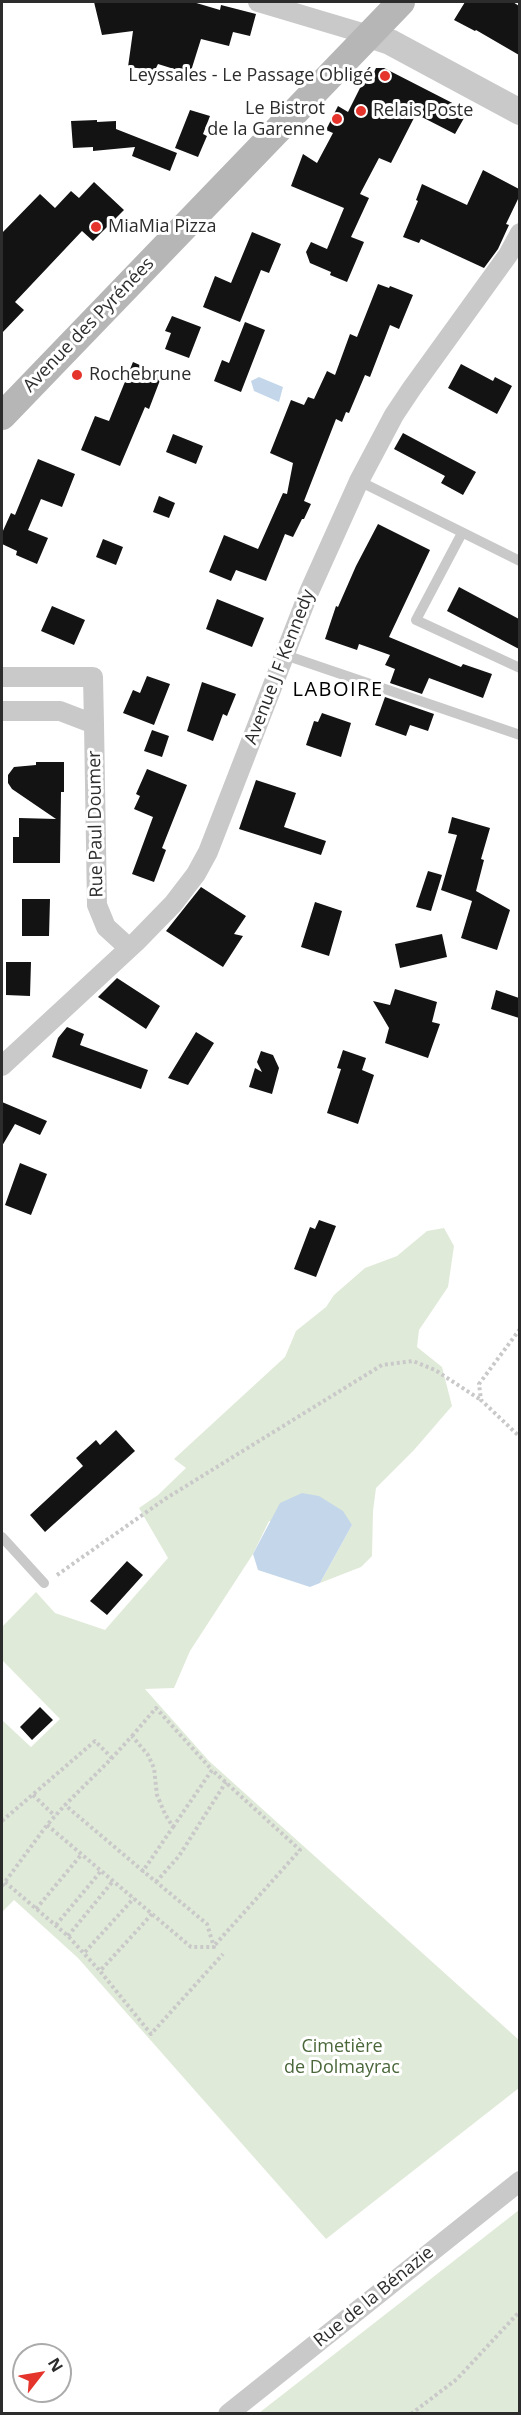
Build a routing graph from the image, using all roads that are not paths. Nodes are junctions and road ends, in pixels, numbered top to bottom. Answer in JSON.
{"nodes":[{"id":1,"x":265,"y":2,"type":"edge"},
{"id":2,"x":401,"y":2,"type":"edge"},
{"id":3,"x":369,"y":35,"type":"junction"},
{"id":4,"x":519,"y":112,"type":"edge"},
{"id":5,"x":519,"y":233,"type":"edge"},
{"id":6,"x":6,"y":403,"type":"edge"},
{"id":7,"x":359,"y":481,"type":"junction"},
{"id":8,"x":462,"y":533,"type":"junction"},
{"id":9,"x":519,"y":561,"type":"edge"},
{"id":10,"x":285,"y":655,"type":"junction"},
{"id":11,"x":519,"y":668,"type":"edge"},
{"id":12,"x":2,"y":677,"type":"edge"},
{"id":13,"x":2,"y":711,"type":"edge"},
{"id":14,"x":94,"y":724,"type":"junction"},
{"id":15,"x":519,"y":735,"type":"edge"},
{"id":16,"x":129,"y":948,"type":"junction"},
{"id":17,"x":2,"y":1066,"type":"edge"},
{"id":18,"x":2,"y":1537,"type":"edge"},
{"id":19,"x":44,"y":1583,"type":"road end"},
{"id":20,"x":519,"y":2181,"type":"edge"},
{"id":21,"x":228,"y":2414,"type":"edge"}],
"edges":[{"from":1,"to":3,"type":"street"},
{"from":2,"to":3,"type":"main road","name":"Avenue des Pyrénées"},
{"from":3,"to":4,"type":"street"},
{"from":3,"to":6,"type":"main road","name":"Avenue des Pyrénées"},
{"from":5,"to":7,"type":"street","name":"Avenue J F Kennedy"},
{"from":7,"to":8,"type":"lane"},
{"from":7,"to":10,"type":"street","name":"Avenue J F Kennedy"},
{"from":8,"to":9,"type":"lane"},
{"from":8,"to":11,"type":"lane"},
{"from":10,"to":15,"type":"lane"},
{"from":10,"to":16,"type":"street","name":"Avenue J F Kennedy"},
{"from":12,"to":14,"type":"street","name":"Rue Paul Doumer"},
{"from":13,"to":14,"type":"street","name":"Rue Paul Doumer"},
{"from":14,"to":16,"type":"street","name":"Rue Paul Doumer"},
{"from":16,"to":17,"type":"street","name":"Avenue J F Kennedy"},
{"from":18,"to":19,"type":"lane"},
{"from":20,"to":21,"type":"street","name":"Rue de la Bénazie"}]}
